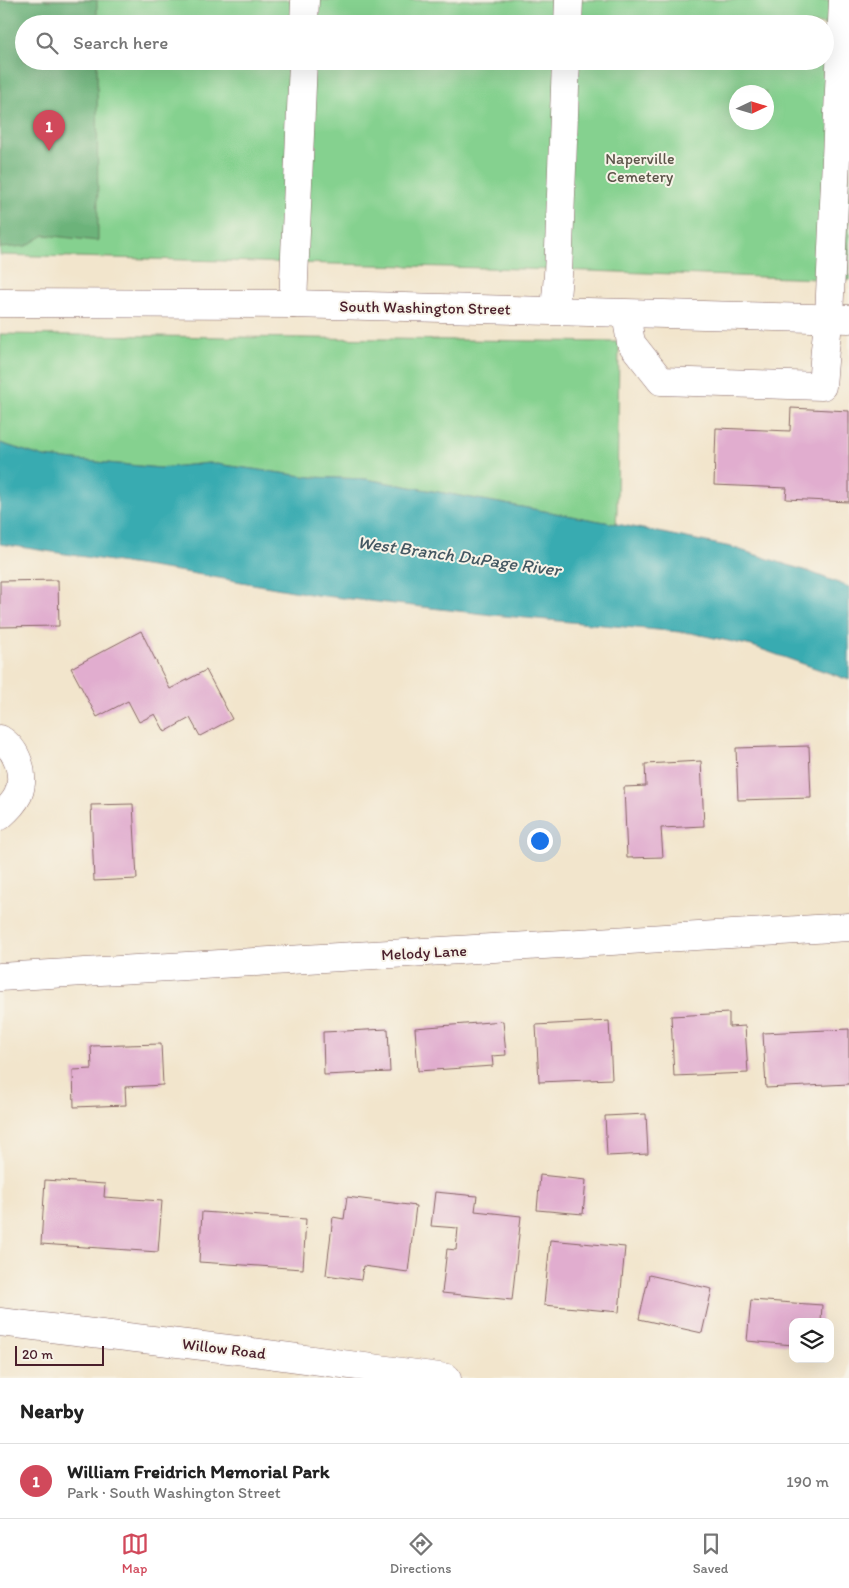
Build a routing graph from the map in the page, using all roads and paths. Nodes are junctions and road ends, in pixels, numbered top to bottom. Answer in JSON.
{"nodes":[{"id":1,"x":305,"y":0,"type":"edge"},
{"id":2,"x":569,"y":0,"type":"edge"},
{"id":3,"x":843,"y":0,"type":"edge"},
{"id":4,"x":304,"y":15,"type":"edge"},
{"id":5,"x":568,"y":15,"type":"edge"},
{"id":6,"x":303,"y":70,"type":"edge"},
{"id":7,"x":566,"y":70,"type":"edge"},
{"id":8,"x":843,"y":122,"type":"edge"},
{"id":9,"x":0,"y":303,"type":"edge"},
{"id":10,"x":293,"y":304,"type":"junction"},
{"id":11,"x":555,"y":310,"type":"junction"},
{"id":12,"x":626,"y":314,"type":"junction"},
{"id":13,"x":839,"y":318,"type":"edge"},
{"id":14,"x":0,"y":739,"type":"edge"},
{"id":15,"x":0,"y":816,"type":"edge"},
{"id":16,"x":849,"y":928,"type":"edge"},
{"id":17,"x":0,"y":977,"type":"edge"},
{"id":18,"x":0,"y":1322,"type":"edge"},
{"id":19,"x":447,"y":1378,"type":"edge"}],
"edges":[{"from":1,"to":4,"type":"street"},
{"from":2,"to":5,"type":"street"},
{"from":3,"to":8,"type":"street"},
{"from":6,"to":10,"type":"street"},
{"from":7,"to":11,"type":"street"},
{"from":8,"to":13,"type":"street"},
{"from":9,"to":10,"type":"street","name":"South Washington Street"},
{"from":10,"to":11,"type":"street","name":"South Washington Street"},
{"from":11,"to":12,"type":"street","name":"South Washington Street"},
{"from":12,"to":13,"type":"street","name":"South Washington Street"},
{"from":12,"to":13,"type":"street"},
{"from":14,"to":15,"type":"street"},
{"from":16,"to":17,"type":"street","name":"Melody Lane"},
{"from":18,"to":19,"type":"street","name":"Willow Road"}]}
